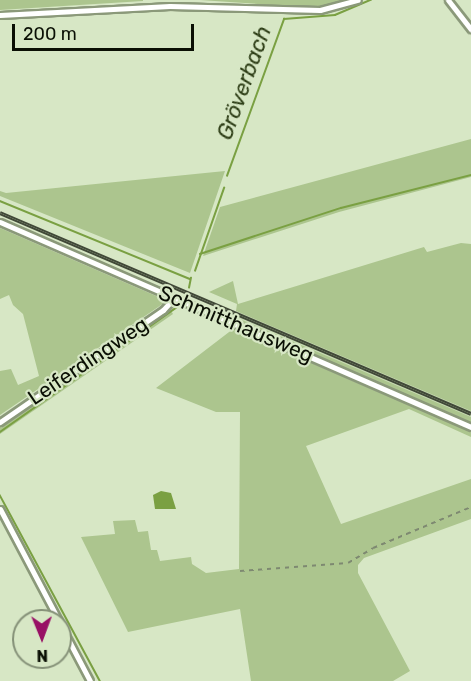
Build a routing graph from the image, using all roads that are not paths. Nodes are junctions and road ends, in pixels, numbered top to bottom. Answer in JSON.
{"nodes":[{"id":1,"x":358,"y":0,"type":"edge"},
{"id":2,"x":448,"y":0,"type":"edge"},
{"id":3,"x":0,"y":15,"type":"edge"},
{"id":4,"x":471,"y":29,"type":"edge"},
{"id":5,"x":0,"y":222,"type":"edge"},
{"id":6,"x":174,"y":298,"type":"junction"},
{"id":7,"x":0,"y":422,"type":"edge"},
{"id":8,"x":471,"y":427,"type":"edge"},
{"id":9,"x":0,"y":509,"type":"edge"},
{"id":10,"x":52,"y":609,"type":"edge"},
{"id":11,"x":72,"y":647,"type":"edge"},
{"id":12,"x":90,"y":681,"type":"edge"}],
"edges":[{"from":1,"to":3,"type":"street"},
{"from":2,"to":4,"type":"street"},
{"from":5,"to":6,"type":"street","name":"Schmitthausweg"},
{"from":6,"to":7,"type":"street","name":"Leiferdingweg"},
{"from":6,"to":8,"type":"street","name":"Schmitthausweg"},
{"from":9,"to":10,"type":"street"},
{"from":11,"to":12,"type":"street"}]}
